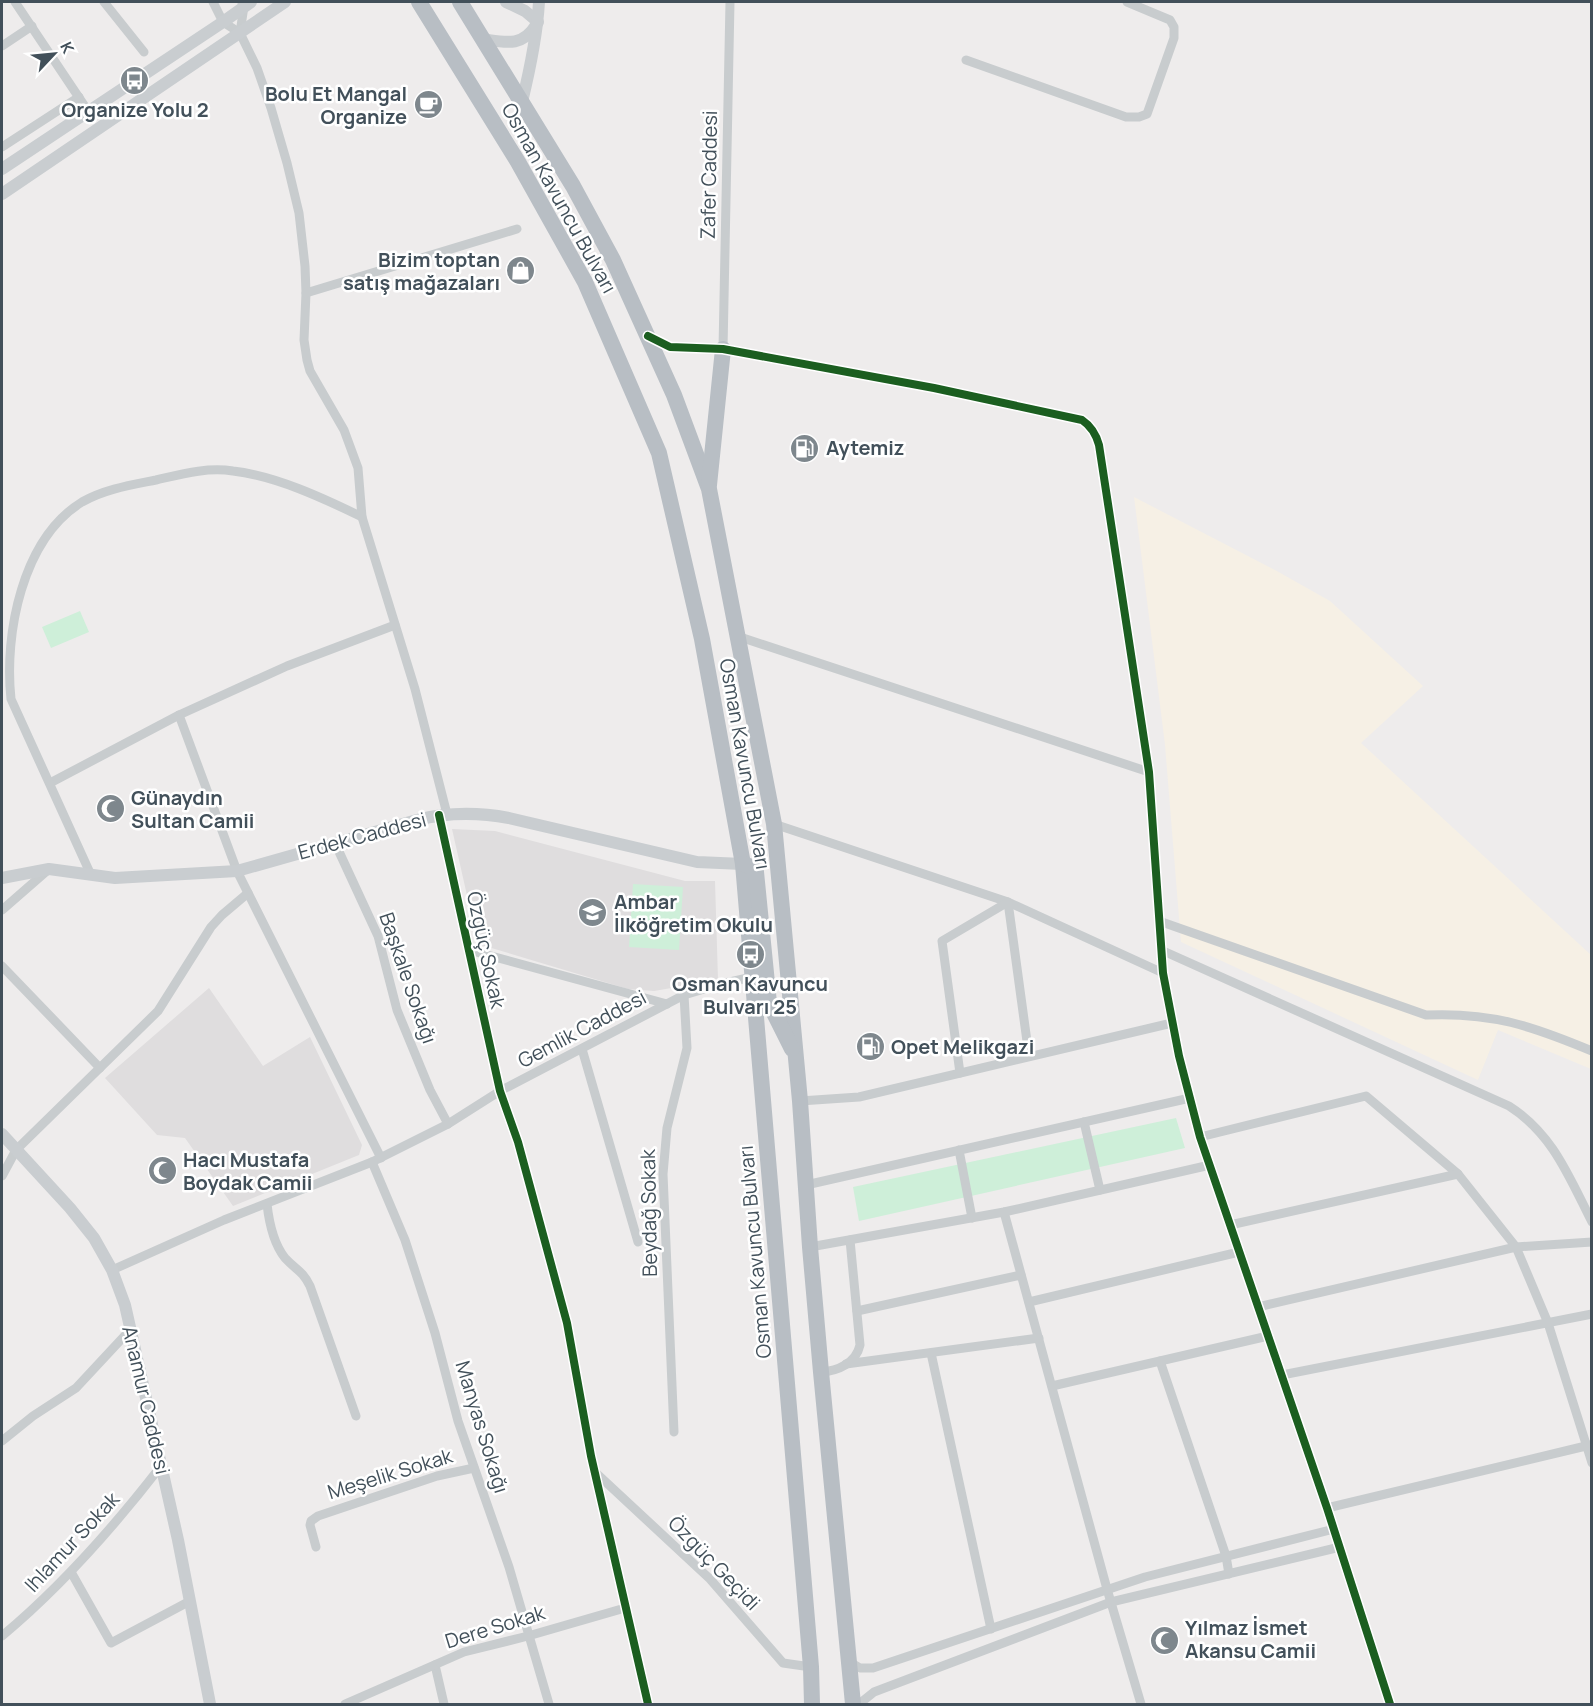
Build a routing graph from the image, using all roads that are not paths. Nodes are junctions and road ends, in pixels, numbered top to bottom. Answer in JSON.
{"nodes":[{"id":1,"x":15,"y":2,"type":"edge"},
{"id":2,"x":104,"y":2,"type":"edge"},
{"id":3,"x":213,"y":2,"type":"edge"},
{"id":4,"x":285,"y":2,"type":"edge"},
{"id":5,"x":419,"y":2,"type":"edge"},
{"id":6,"x":460,"y":2,"type":"edge"},
{"id":7,"x":506,"y":2,"type":"edge"},
{"id":8,"x":539,"y":2,"type":"edge"},
{"id":9,"x":730,"y":2,"type":"edge"},
{"id":10,"x":1127,"y":2,"type":"edge"},
{"id":11,"x":246,"y":3,"type":"edge"},
{"id":12,"x":223,"y":22,"type":"junction"},
{"id":13,"x":537,"y":22,"type":"junction"},
{"id":14,"x":32,"y":26,"type":"junction"},
{"id":15,"x":240,"y":33,"type":"junction"},
{"id":16,"x":482,"y":39,"type":"junction"},
{"id":17,"x":2,"y":46,"type":"edge"},
{"id":18,"x":144,"y":52,"type":"dead end"},
{"id":19,"x":966,"y":60,"type":"dead end"},
{"id":20,"x":79,"y":97,"type":"junction"},
{"id":21,"x":522,"y":102,"type":"junction"},
{"id":22,"x":88,"y":111,"type":"junction"},
{"id":23,"x":2,"y":147,"type":"edge"},
{"id":24,"x":2,"y":169,"type":"edge"},
{"id":25,"x":2,"y":194,"type":"edge"},
{"id":26,"x":517,"y":229,"type":"dead end"},
{"id":27,"x":306,"y":293,"type":"junction"},
{"id":28,"x":648,"y":336,"type":"junction"},
{"id":29,"x":723,"y":349,"type":"junction"},
{"id":30,"x":708,"y":489,"type":"junction"},
{"id":31,"x":362,"y":517,"type":"junction"},
{"id":32,"x":395,"y":625,"type":"junction"},
{"id":33,"x":737,"y":636,"type":"junction"},
{"id":34,"x":6,"y":697,"type":"edge"},
{"id":35,"x":179,"y":715,"type":"junction"},
{"id":36,"x":1149,"y":772,"type":"junction"},
{"id":37,"x":50,"y":783,"type":"junction"},
{"id":38,"x":443,"y":815,"type":"junction"},
{"id":39,"x":774,"y":824,"type":"junction"},
{"id":40,"x":336,"y":843,"type":"junction"},
{"id":41,"x":743,"y":864,"type":"junction"},
{"id":42,"x":49,"y":869,"type":"junction"},
{"id":43,"x":237,"y":871,"type":"junction"},
{"id":44,"x":91,"y":875,"type":"junction"},
{"id":45,"x":2,"y":876,"type":"edge"},
{"id":46,"x":248,"y":893,"type":"junction"},
{"id":47,"x":1008,"y":902,"type":"junction"},
{"id":48,"x":2,"y":910,"type":"edge"},
{"id":49,"x":1159,"y":921,"type":"junction"},
{"id":50,"x":469,"y":950,"type":"junction"},
{"id":51,"x":1161,"y":950,"type":"junction"},
{"id":52,"x":2,"y":966,"type":"edge"},
{"id":53,"x":1163,"y":974,"type":"junction"},
{"id":54,"x":752,"y":977,"type":"junction"},
{"id":55,"x":684,"y":996,"type":"junction"},
{"id":56,"x":667,"y":1005,"type":"junction"},
{"id":57,"x":1172,"y":1023,"type":"junction"},
{"id":58,"x":582,"y":1049,"type":"junction"},
{"id":59,"x":1592,"y":1051,"type":"edge"},
{"id":60,"x":1029,"y":1056,"type":"junction"},
{"id":61,"x":796,"y":1058,"type":"junction"},
{"id":62,"x":100,"y":1068,"type":"junction"},
{"id":63,"x":960,"y":1073,"type":"junction"},
{"id":64,"x":500,"y":1091,"type":"junction"},
{"id":65,"x":1190,"y":1098,"type":"junction"},
{"id":66,"x":800,"y":1101,"type":"junction"},
{"id":67,"x":1084,"y":1122,"type":"junction"},
{"id":68,"x":448,"y":1124,"type":"junction"},
{"id":69,"x":2,"y":1134,"type":"edge"},
{"id":70,"x":1200,"y":1137,"type":"junction"},
{"id":71,"x":16,"y":1150,"type":"junction"},
{"id":72,"x":958,"y":1150,"type":"junction"},
{"id":73,"x":381,"y":1158,"type":"junction"},
{"id":74,"x":372,"y":1162,"type":"junction"},
{"id":75,"x":1210,"y":1165,"type":"junction"},
{"id":76,"x":1458,"y":1174,"type":"junction"},
{"id":77,"x":2,"y":1175,"type":"edge"},
{"id":78,"x":806,"y":1185,"type":"junction"},
{"id":79,"x":1101,"y":1190,"type":"junction"},
{"id":80,"x":267,"y":1204,"type":"junction"},
{"id":81,"x":1004,"y":1212,"type":"junction"},
{"id":82,"x":972,"y":1218,"type":"junction"},
{"id":83,"x":1592,"y":1222,"type":"edge"},
{"id":84,"x":1230,"y":1225,"type":"junction"},
{"id":85,"x":850,"y":1240,"type":"junction"},
{"id":86,"x":638,"y":1242,"type":"dead end"},
{"id":87,"x":1592,"y":1242,"type":"edge"},
{"id":88,"x":810,"y":1247,"type":"junction"},
{"id":89,"x":1516,"y":1247,"type":"junction"},
{"id":90,"x":1239,"y":1252,"type":"junction"},
{"id":91,"x":112,"y":1270,"type":"junction"},
{"id":92,"x":1022,"y":1275,"type":"junction"},
{"id":93,"x":1029,"y":1302,"type":"junction"},
{"id":94,"x":1258,"y":1307,"type":"junction"},
{"id":95,"x":857,"y":1311,"type":"junction"},
{"id":96,"x":1592,"y":1314,"type":"edge"},
{"id":97,"x":1548,"y":1323,"type":"junction"},
{"id":98,"x":130,"y":1330,"type":"junction"},
{"id":99,"x":1268,"y":1336,"type":"junction"},
{"id":100,"x":1039,"y":1338,"type":"junction"},
{"id":101,"x":931,"y":1353,"type":"junction"},
{"id":102,"x":1160,"y":1361,"type":"junction"},
{"id":103,"x":846,"y":1364,"type":"junction"},
{"id":104,"x":821,"y":1372,"type":"junction"},
{"id":105,"x":1282,"y":1375,"type":"junction"},
{"id":106,"x":1052,"y":1386,"type":"junction"},
{"id":107,"x":356,"y":1416,"type":"dead end"},
{"id":108,"x":674,"y":1432,"type":"dead end"},
{"id":109,"x":2,"y":1441,"type":"edge"},
{"id":110,"x":1589,"y":1445,"type":"edge"},
{"id":111,"x":1592,"y":1463,"type":"edge"},
{"id":112,"x":161,"y":1466,"type":"junction"},
{"id":113,"x":474,"y":1468,"type":"junction"},
{"id":114,"x":595,"y":1472,"type":"junction"},
{"id":115,"x":1327,"y":1508,"type":"junction"},
{"id":116,"x":1334,"y":1529,"type":"junction"},
{"id":117,"x":1340,"y":1547,"type":"junction"},
{"id":118,"x":316,"y":1548,"type":"dead end"},
{"id":119,"x":1226,"y":1556,"type":"junction"},
{"id":120,"x":71,"y":1572,"type":"junction"},
{"id":121,"x":1228,"y":1574,"type":"junction"},
{"id":122,"x":1107,"y":1589,"type":"junction"},
{"id":123,"x":190,"y":1601,"type":"junction"},
{"id":124,"x":1111,"y":1602,"type":"junction"},
{"id":125,"x":625,"y":1608,"type":"junction"},
{"id":126,"x":991,"y":1629,"type":"junction"},
{"id":127,"x":2,"y":1636,"type":"edge"},
{"id":128,"x":528,"y":1636,"type":"junction"},
{"id":129,"x":848,"y":1660,"type":"junction"},
{"id":130,"x":435,"y":1665,"type":"junction"},
{"id":131,"x":812,"y":1667,"type":"junction"},
{"id":132,"x":210,"y":1704,"type":"edge"},
{"id":133,"x":345,"y":1704,"type":"edge"},
{"id":134,"x":444,"y":1704,"type":"edge"},
{"id":135,"x":549,"y":1704,"type":"edge"},
{"id":136,"x":648,"y":1704,"type":"edge"},
{"id":137,"x":812,"y":1704,"type":"edge"},
{"id":138,"x":854,"y":1704,"type":"edge"},
{"id":139,"x":859,"y":1704,"type":"edge"},
{"id":140,"x":1141,"y":1704,"type":"edge"},
{"id":141,"x":1390,"y":1704,"type":"edge"}],
"edges":[{"from":1,"to":14,"type":"street"},
{"from":2,"to":18,"type":"street"},
{"from":3,"to":12,"type":"street"},
{"from":4,"to":15,"type":"street"},
{"from":5,"to":41,"type":"highway","name":"Osman Kavuncu Bulvarı"},
{"from":6,"to":16,"type":"highway","name":"Osman Kavuncu Bulvarı"},
{"from":7,"to":13,"type":"street"},
{"from":8,"to":13,"type":"street"},
{"from":9,"to":29,"type":"street","name":"Zafer Caddesi"},
{"from":10,"to":19,"type":"street"},
{"from":11,"to":12,"type":"street"},
{"from":11,"to":15,"type":"street"},
{"from":12,"to":15,"type":"street"},
{"from":12,"to":22,"type":"street"},
{"from":13,"to":16,"type":"street"},
{"from":13,"to":21,"type":"street"},
{"from":14,"to":17,"type":"street"},
{"from":14,"to":20,"type":"street"},
{"from":15,"to":25,"type":"street"},
{"from":15,"to":27,"type":"street","name":"Özgüç Sokak"},
{"from":16,"to":21,"type":"highway","name":"Osman Kavuncu Bulvarı"},
{"from":20,"to":22,"type":"street"},
{"from":20,"to":23,"type":"street"},
{"from":21,"to":28,"type":"highway","name":"Osman Kavuncu Bulvarı"},
{"from":22,"to":24,"type":"street"},
{"from":26,"to":27,"type":"street"},
{"from":27,"to":31,"type":"street","name":"Özgüç Sokak"},
{"from":28,"to":29,"type":"street"},
{"from":28,"to":30,"type":"highway","name":"Osman Kavuncu Bulvarı"},
{"from":29,"to":30,"type":"highway"},
{"from":29,"to":36,"type":"street"},
{"from":30,"to":33,"type":"highway","name":"Osman Kavuncu Bulvarı"},
{"from":31,"to":32,"type":"street","name":"Özgüç Sokak"},
{"from":31,"to":34,"type":"street"},
{"from":32,"to":35,"type":"street"},
{"from":32,"to":38,"type":"street","name":"Özgüç Sokak"},
{"from":33,"to":36,"type":"street"},
{"from":33,"to":39,"type":"highway","name":"Osman Kavuncu Bulvarı"},
{"from":34,"to":37,"type":"street"},
{"from":35,"to":37,"type":"street"},
{"from":35,"to":43,"type":"street"},
{"from":36,"to":49,"type":"street"},
{"from":37,"to":44,"type":"street"},
{"from":38,"to":40,"type":"street","name":"Erdek Caddesi"},
{"from":38,"to":41,"type":"street","name":"Erdek Caddesi"},
{"from":38,"to":50,"type":"street","name":"Özgüç Sokak"},
{"from":39,"to":47,"type":"street"},
{"from":39,"to":61,"type":"highway","name":"Osman Kavuncu Bulvarı"},
{"from":40,"to":43,"type":"street","name":"Erdek Caddesi"},
{"from":40,"to":68,"type":"street","name":"Başkale Sokağı"},
{"from":41,"to":54,"type":"highway","name":"Osman Kavuncu Bulvarı"},
{"from":41,"to":61,"type":"highway"},
{"from":42,"to":44,"type":"street","name":"Erdek Caddesi"},
{"from":42,"to":45,"type":"street","name":"Erdek Caddesi"},
{"from":42,"to":48,"type":"street"},
{"from":43,"to":44,"type":"street","name":"Erdek Caddesi"},
{"from":43,"to":46,"type":"street"},
{"from":46,"to":62,"type":"street"},
{"from":46,"to":73,"type":"street"},
{"from":47,"to":53,"type":"street"},
{"from":47,"to":60,"type":"street"},
{"from":47,"to":63,"type":"street"},
{"from":49,"to":51,"type":"street"},
{"from":49,"to":59,"type":"street"},
{"from":50,"to":56,"type":"street"},
{"from":50,"to":64,"type":"street","name":"Özgüç Sokak"},
{"from":51,"to":53,"type":"street"},
{"from":51,"to":83,"type":"street"},
{"from":52,"to":62,"type":"street"},
{"from":53,"to":57,"type":"street"},
{"from":54,"to":55,"type":"street","name":"Gemlik Caddesi"},
{"from":54,"to":131,"type":"highway","name":"Osman Kavuncu Bulvarı"},
{"from":55,"to":56,"type":"street","name":"Gemlik Caddesi"},
{"from":55,"to":108,"type":"street","name":"Beydağ Sokak"},
{"from":56,"to":58,"type":"street","name":"Gemlik Caddesi"},
{"from":57,"to":60,"type":"street"},
{"from":57,"to":65,"type":"street"},
{"from":58,"to":64,"type":"street","name":"Gemlik Caddesi"},
{"from":58,"to":86,"type":"street"},
{"from":60,"to":63,"type":"street"},
{"from":61,"to":66,"type":"highway","name":"Osman Kavuncu Bulvarı"},
{"from":62,"to":71,"type":"street"},
{"from":63,"to":66,"type":"street"},
{"from":64,"to":68,"type":"street","name":"Gemlik Caddesi"},
{"from":64,"to":114,"type":"street","name":"Özgüç Sokak"},
{"from":65,"to":67,"type":"street"},
{"from":65,"to":70,"type":"street"},
{"from":66,"to":78,"type":"highway","name":"Osman Kavuncu Bulvarı"},
{"from":67,"to":72,"type":"street"},
{"from":67,"to":79,"type":"street"},
{"from":68,"to":73,"type":"street","name":"Gemlik Caddesi"},
{"from":69,"to":71,"type":"street","name":"Anamur Caddesi"},
{"from":70,"to":75,"type":"street"},
{"from":70,"to":76,"type":"street"},
{"from":71,"to":77,"type":"street"},
{"from":71,"to":91,"type":"street","name":"Anamur Caddesi"},
{"from":72,"to":78,"type":"street"},
{"from":72,"to":82,"type":"street"},
{"from":73,"to":74,"type":"street","name":"Gemlik Caddesi"},
{"from":74,"to":80,"type":"street","name":"Gemlik Caddesi"},
{"from":74,"to":113,"type":"street","name":"Manyas Sokağı"},
{"from":75,"to":79,"type":"street"},
{"from":75,"to":84,"type":"street"},
{"from":76,"to":84,"type":"street"},
{"from":76,"to":89,"type":"street"},
{"from":78,"to":88,"type":"highway","name":"Osman Kavuncu Bulvarı"},
{"from":79,"to":81,"type":"street"},
{"from":80,"to":91,"type":"street","name":"Gemlik Caddesi"},
{"from":80,"to":107,"type":"street"},
{"from":81,"to":82,"type":"street"},
{"from":81,"to":92,"type":"street"},
{"from":82,"to":85,"type":"street"},
{"from":84,"to":90,"type":"street"},
{"from":85,"to":88,"type":"street"},
{"from":85,"to":95,"type":"street"},
{"from":87,"to":89,"type":"street"},
{"from":88,"to":104,"type":"highway","name":"Osman Kavuncu Bulvarı"},
{"from":89,"to":94,"type":"street"},
{"from":89,"to":97,"type":"street"},
{"from":90,"to":93,"type":"street"},
{"from":90,"to":94,"type":"street"},
{"from":91,"to":98,"type":"street","name":"Anamur Caddesi"},
{"from":92,"to":93,"type":"street"},
{"from":92,"to":95,"type":"street"},
{"from":93,"to":100,"type":"street"},
{"from":94,"to":99,"type":"street"},
{"from":95,"to":103,"type":"street"},
{"from":96,"to":97,"type":"street"},
{"from":97,"to":105,"type":"street"},
{"from":97,"to":110,"type":"street"},
{"from":98,"to":109,"type":"street"},
{"from":98,"to":112,"type":"street","name":"Anamur Caddesi"},
{"from":99,"to":102,"type":"street"},
{"from":99,"to":105,"type":"street"},
{"from":100,"to":101,"type":"street"},
{"from":100,"to":106,"type":"street"},
{"from":101,"to":103,"type":"street"},
{"from":101,"to":126,"type":"street"},
{"from":102,"to":106,"type":"street"},
{"from":102,"to":119,"type":"street"},
{"from":103,"to":104,"type":"street"},
{"from":104,"to":129,"type":"highway","name":"Osman Kavuncu Bulvarı"},
{"from":105,"to":115,"type":"street"},
{"from":106,"to":122,"type":"street"},
{"from":110,"to":111,"type":"street"},
{"from":110,"to":115,"type":"street"},
{"from":112,"to":120,"type":"street","name":"Ihlamur Sokak"},
{"from":112,"to":123,"type":"street","name":"Anamur Caddesi"},
{"from":113,"to":118,"type":"street","name":"Meşelik Sokak"},
{"from":113,"to":128,"type":"street","name":"Manyas Sokağı"},
{"from":114,"to":125,"type":"street","name":"Özgüç Sokak"},
{"from":114,"to":131,"type":"street","name":"Özgüç Geçidi"},
{"from":115,"to":116,"type":"street"},
{"from":116,"to":117,"type":"street"},
{"from":116,"to":119,"type":"street"},
{"from":117,"to":121,"type":"street"},
{"from":117,"to":141,"type":"street"},
{"from":119,"to":121,"type":"street"},
{"from":119,"to":122,"type":"street"},
{"from":120,"to":123,"type":"street"},
{"from":120,"to":127,"type":"street","name":"Ihlamur Sokak"},
{"from":121,"to":124,"type":"street"},
{"from":122,"to":124,"type":"street"},
{"from":122,"to":126,"type":"street"},
{"from":123,"to":132,"type":"street","name":"Anamur Caddesi"},
{"from":124,"to":139,"type":"street"},
{"from":124,"to":140,"type":"street"},
{"from":125,"to":128,"type":"street","name":"Dere Sokak"},
{"from":125,"to":136,"type":"street","name":"Özgüç Sokak"},
{"from":126,"to":129,"type":"street"},
{"from":128,"to":130,"type":"street","name":"Dere Sokak"},
{"from":128,"to":135,"type":"street","name":"Manyas Sokağı"},
{"from":129,"to":138,"type":"highway","name":"Osman Kavuncu Bulvarı"},
{"from":130,"to":133,"type":"street","name":"Dere Sokak"},
{"from":130,"to":134,"type":"street"},
{"from":131,"to":137,"type":"highway","name":"Osman Kavuncu Bulvarı"}]}
